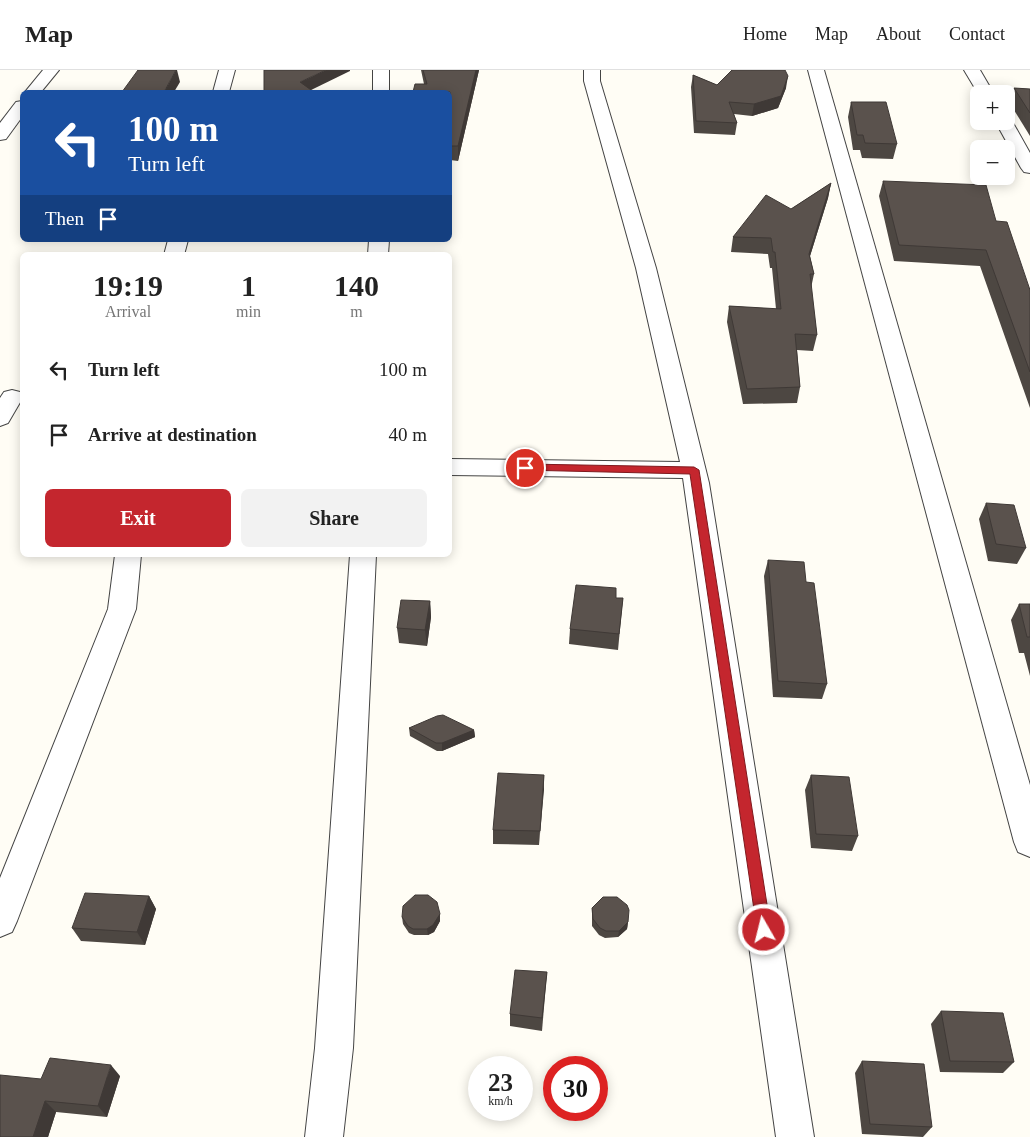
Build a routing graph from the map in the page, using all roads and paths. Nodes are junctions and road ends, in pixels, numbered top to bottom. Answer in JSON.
{"nodes":[{"id":1,"x":51,"y":70,"type":"edge"},
{"id":2,"x":227,"y":70,"type":"edge"},
{"id":3,"x":381,"y":70,"type":"edge"},
{"id":4,"x":592,"y":70,"type":"edge"},
{"id":5,"x":816,"y":70,"type":"edge"},
{"id":6,"x":972,"y":70,"type":"edge"},
{"id":7,"x":981,"y":85,"type":"edge"},
{"id":8,"x":35,"y":90,"type":"edge"},
{"id":9,"x":222,"y":90,"type":"edge"},
{"id":10,"x":381,"y":90,"type":"edge"},
{"id":11,"x":20,"y":109,"type":"edge"},
{"id":12,"x":1007,"y":130,"type":"edge"},
{"id":13,"x":0,"y":135,"type":"edge"},
{"id":14,"x":1030,"y":168,"type":"edge"},
{"id":15,"x":12,"y":397,"type":"edge"},
{"id":16,"x":0,"y":418,"type":"edge"},
{"id":17,"x":452,"y":467,"type":"edge"},
{"id":18,"x":694,"y":470,"type":"junction"},
{"id":19,"x":128,"y":557,"type":"edge"},
{"id":20,"x":363,"y":557,"type":"edge"},
{"id":21,"x":1030,"y":842,"type":"edge"},
{"id":22,"x":0,"y":921,"type":"edge"},
{"id":23,"x":324,"y":1137,"type":"edge"},
{"id":24,"x":795,"y":1137,"type":"edge"}],
"edges":[{"from":1,"to":8,"type":"street"},
{"from":2,"to":9,"type":"street"},
{"from":3,"to":10,"type":"street"},
{"from":4,"to":18,"type":"street"},
{"from":5,"to":21,"type":"street"},
{"from":6,"to":7,"type":"street"},
{"from":11,"to":13,"type":"street"},
{"from":12,"to":14,"type":"street"},
{"from":15,"to":16,"type":"street"},
{"from":17,"to":18,"type":"street"},
{"from":18,"to":24,"type":"street"},
{"from":19,"to":22,"type":"street"},
{"from":20,"to":23,"type":"street"}]}
